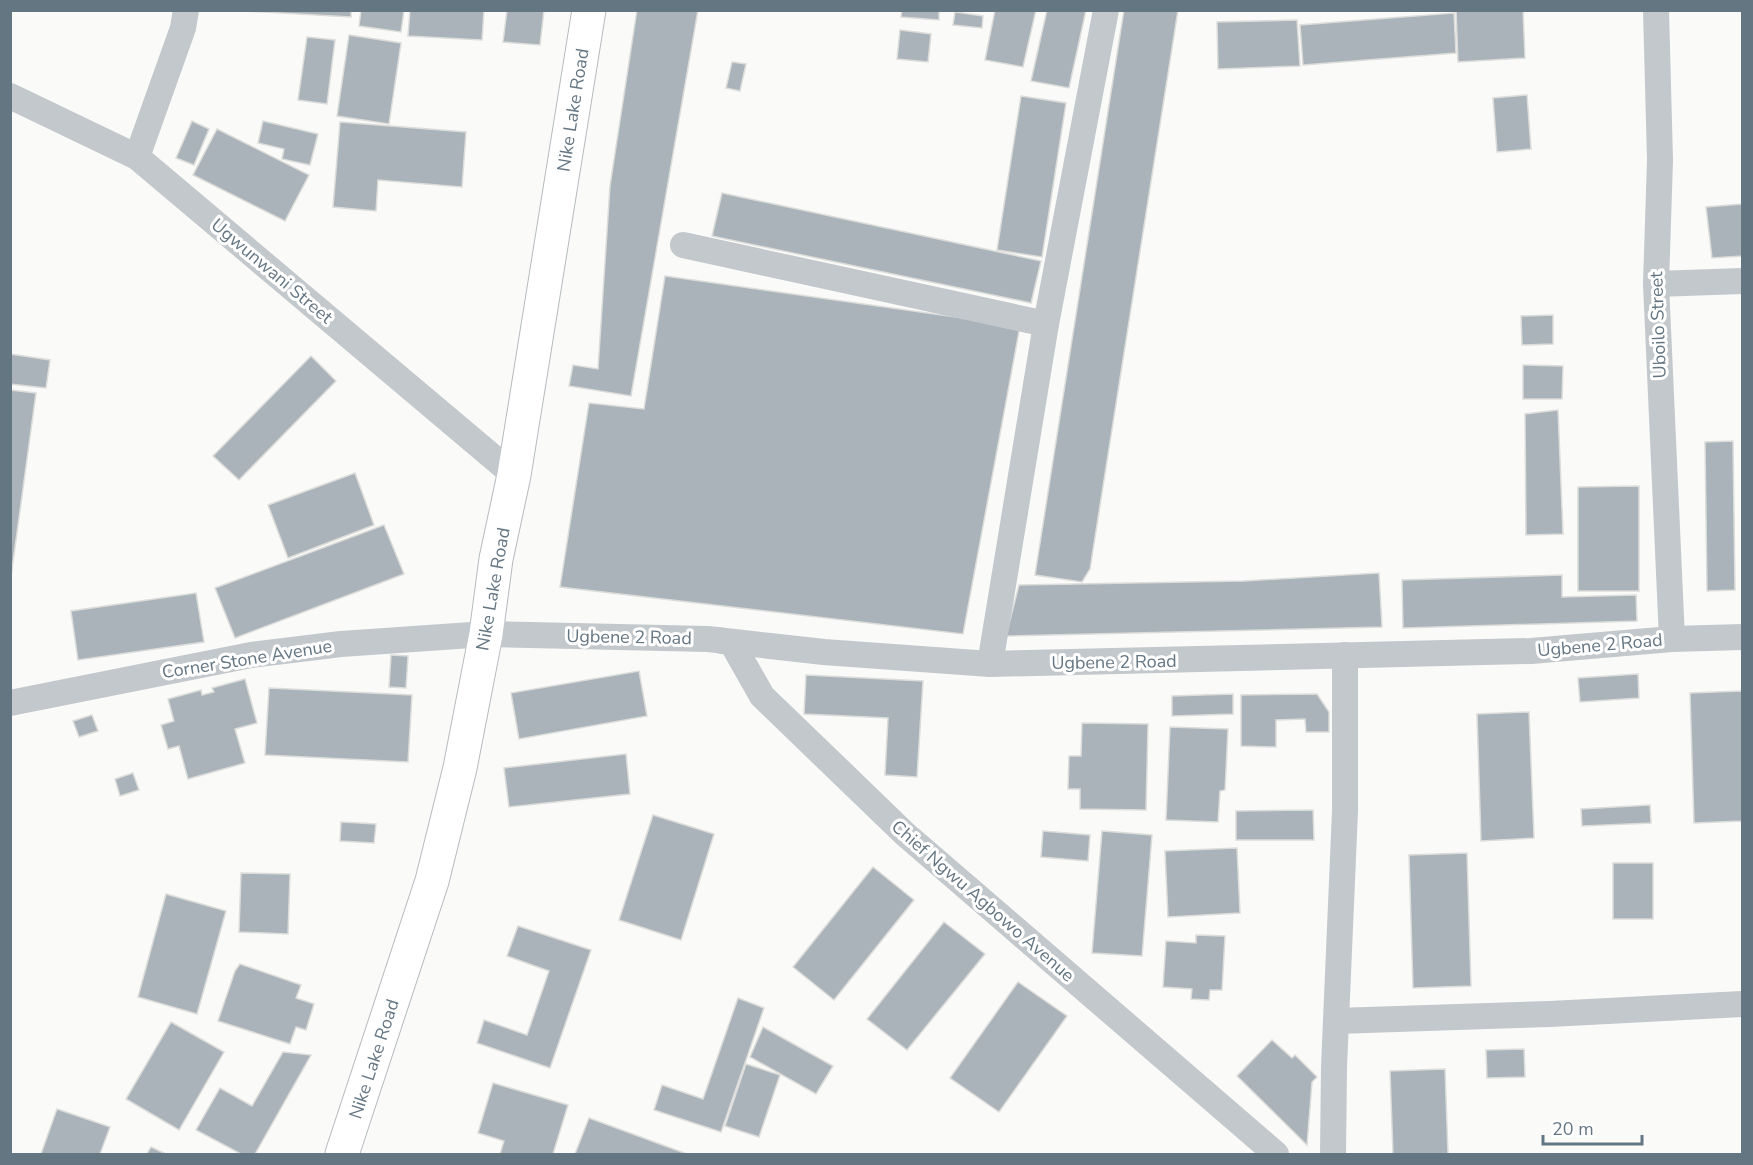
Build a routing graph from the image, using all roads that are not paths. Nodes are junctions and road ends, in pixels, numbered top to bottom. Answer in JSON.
{"nodes":[{"id":1,"x":186,"y":10,"type":"edge"},
{"id":2,"x":589,"y":10,"type":"edge"},
{"id":3,"x":1106,"y":10,"type":"edge"},
{"id":4,"x":1656,"y":10,"type":"edge"},
{"id":5,"x":10,"y":96,"type":"edge"},
{"id":6,"x":137,"y":158,"type":"junction"},
{"id":7,"x":683,"y":244,"type":"dead end"},
{"id":8,"x":1743,"y":281,"type":"edge"},
{"id":9,"x":1656,"y":284,"type":"junction"},
{"id":10,"x":1046,"y":324,"type":"junction"},
{"id":11,"x":514,"y":475,"type":"junction"},
{"id":12,"x":486,"y":634,"type":"junction"},
{"id":13,"x":1743,"y":637,"type":"edge"},
{"id":14,"x":708,"y":639,"type":"junction"},
{"id":15,"x":1672,"y":639,"type":"junction"},
{"id":16,"x":1345,"y":655,"type":"junction"},
{"id":17,"x":990,"y":664,"type":"junction"},
{"id":18,"x":10,"y":702,"type":"edge"},
{"id":19,"x":1743,"y":1004,"type":"edge"},
{"id":20,"x":1336,"y":1021,"type":"junction"},
{"id":21,"x":342,"y":1155,"type":"edge"},
{"id":22,"x":1276,"y":1155,"type":"edge"},
{"id":23,"x":1333,"y":1155,"type":"edge"}],
"edges":[{"from":1,"to":6,"type":"street"},
{"from":2,"to":11,"type":"main road","name":"Nike Lake Road"},
{"from":3,"to":10,"type":"street"},
{"from":4,"to":9,"type":"street","name":"Uboilo Street"},
{"from":5,"to":6,"type":"street","name":"Ugwunwani Street"},
{"from":6,"to":11,"type":"street","name":"Ugwunwani Street"},
{"from":7,"to":10,"type":"street"},
{"from":8,"to":9,"type":"street"},
{"from":9,"to":15,"type":"street","name":"Uboilo Street"},
{"from":10,"to":17,"type":"street"},
{"from":11,"to":12,"type":"main road","name":"Nike Lake Road"},
{"from":12,"to":14,"type":"street","name":"Ugbene 2 Road"},
{"from":12,"to":18,"type":"street","name":"Corner Stone Avenue"},
{"from":12,"to":21,"type":"main road","name":"Nike Lake Road"},
{"from":13,"to":15,"type":"street","name":"Ugbene 2 Road"},
{"from":14,"to":17,"type":"street","name":"Ugbene 2 Road"},
{"from":14,"to":22,"type":"street","name":"Chief Ngwu Agbowo Avenue"},
{"from":15,"to":16,"type":"street","name":"Ugbene 2 Road"},
{"from":16,"to":17,"type":"street","name":"Ugbene 2 Road"},
{"from":16,"to":20,"type":"street"},
{"from":19,"to":20,"type":"street"},
{"from":20,"to":23,"type":"street"}]}
